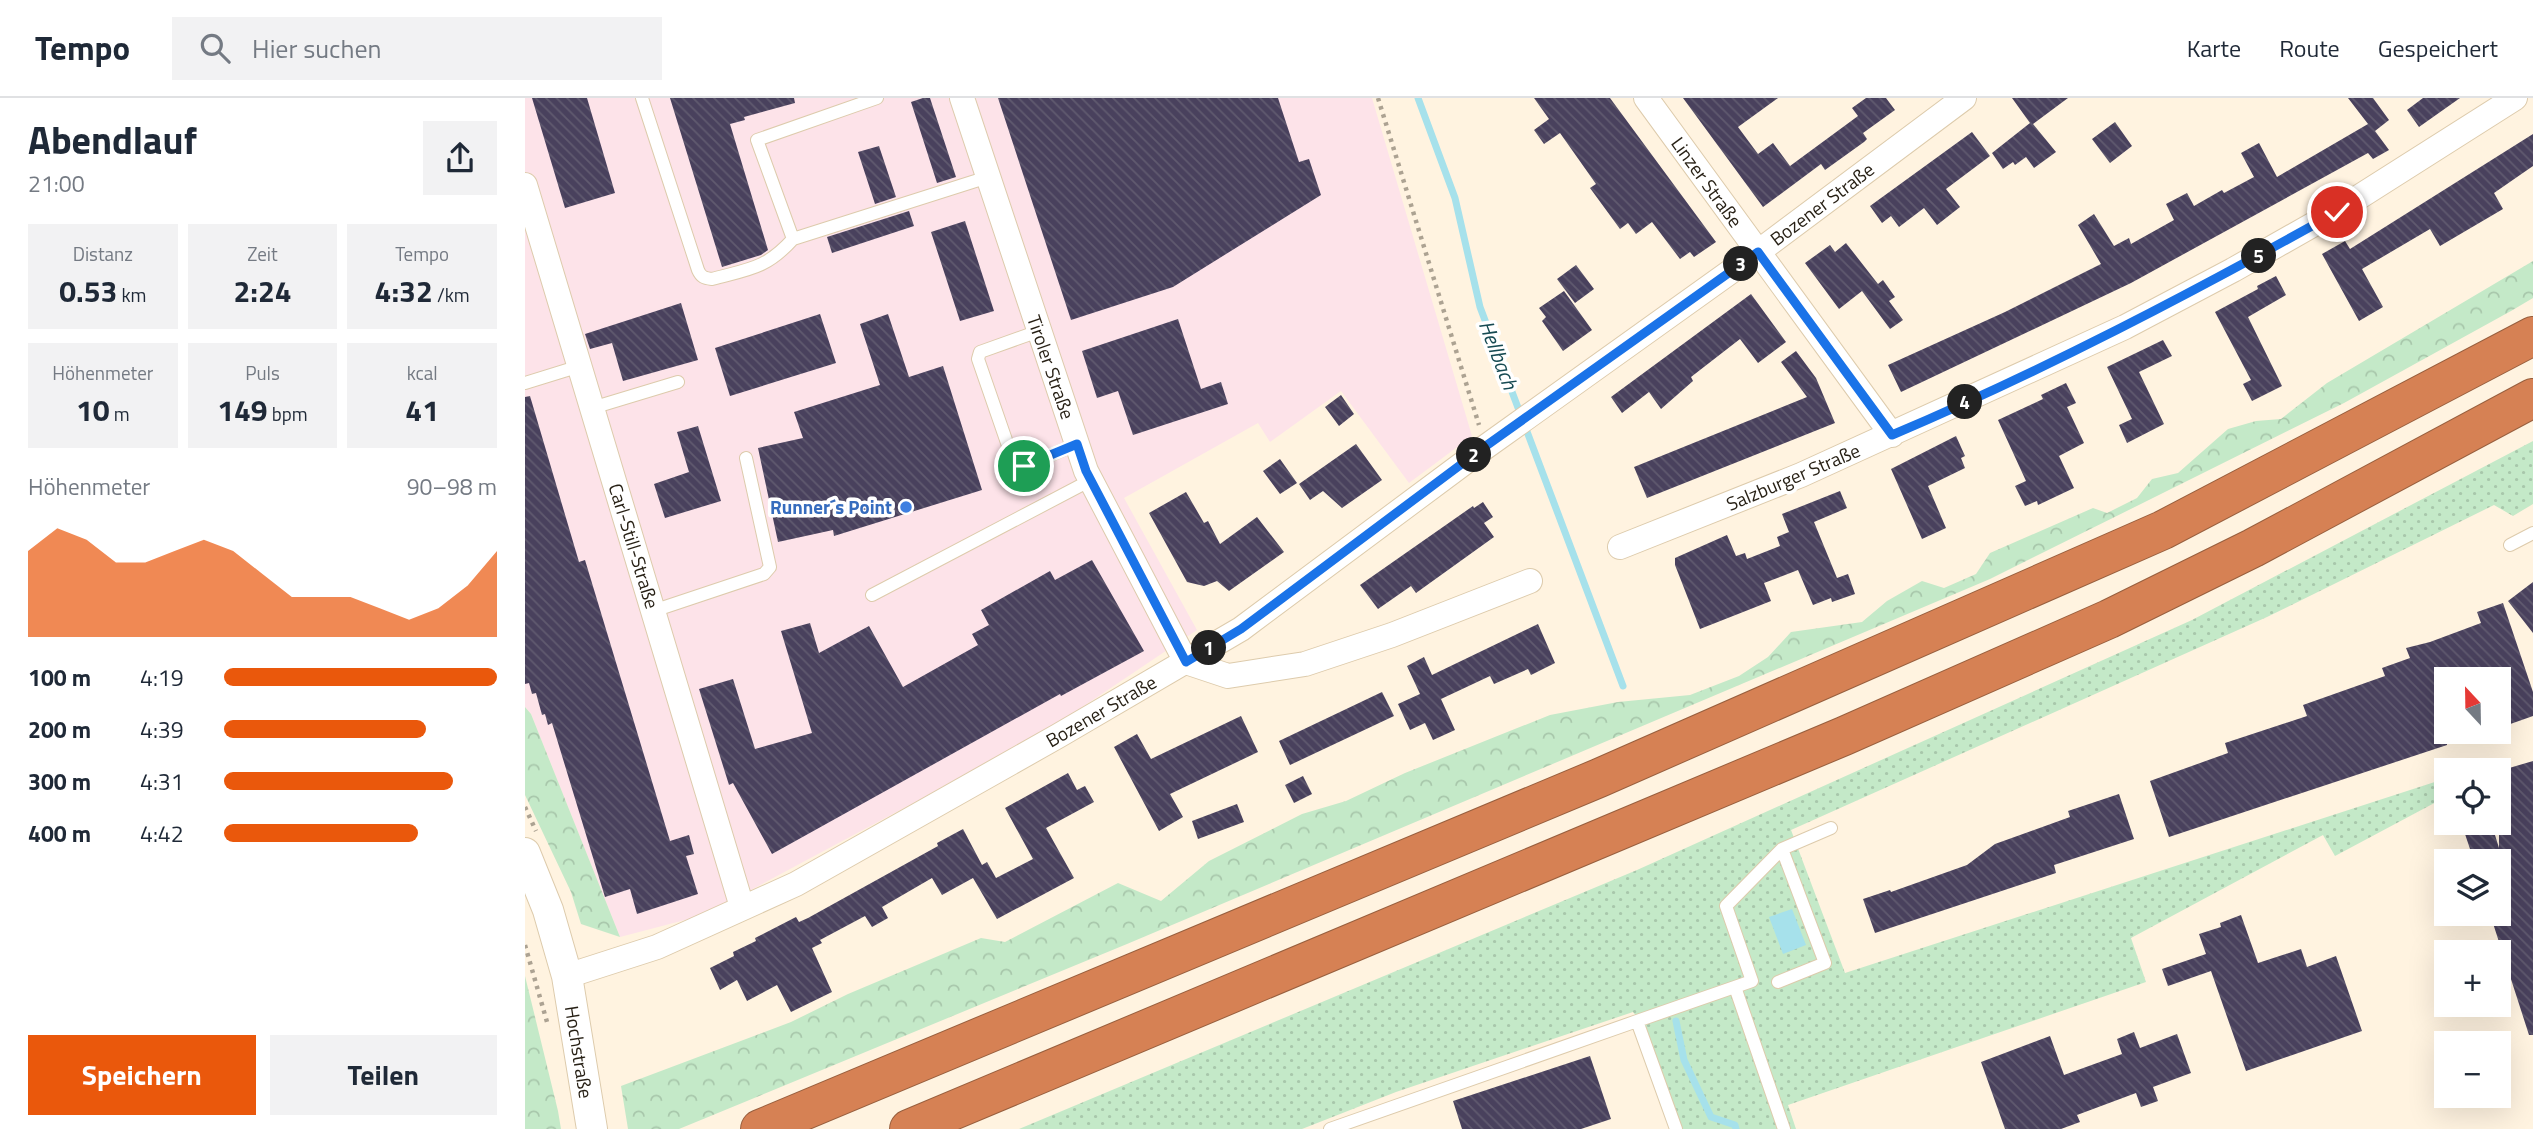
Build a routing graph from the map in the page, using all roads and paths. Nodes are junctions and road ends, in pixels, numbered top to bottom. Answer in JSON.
{"nodes":[{"id":1,"x":642,"y":98,"type":"edge"},
{"id":2,"x":877,"y":98,"type":"edge"},
{"id":3,"x":962,"y":98,"type":"edge"},
{"id":4,"x":1378,"y":98,"type":"edge"},
{"id":5,"x":1646,"y":98,"type":"edge"},
{"id":6,"x":1964,"y":98,"type":"edge"},
{"id":7,"x":2515,"y":98,"type":"edge"},
{"id":8,"x":988,"y":177,"type":"junction"},
{"id":9,"x":525,"y":185,"type":"edge"},
{"id":10,"x":793,"y":239,"type":"junction"},
{"id":11,"x":1758,"y":252,"type":"junction"},
{"id":12,"x":1039,"y":331,"type":"junction"},
{"id":13,"x":2533,"y":336,"type":"edge"},
{"id":14,"x":580,"y":366,"type":"junction"},
{"id":15,"x":678,"y":382,"type":"dead end"},
{"id":16,"x":525,"y":383,"type":"edge"},
{"id":17,"x":2533,"y":398,"type":"edge"},
{"id":18,"x":592,"y":408,"type":"junction"},
{"id":19,"x":1892,"y":435,"type":"junction"},
{"id":20,"x":1077,"y":444,"type":"junction"},
{"id":21,"x":1483,"y":448,"type":"junction"},
{"id":22,"x":746,"y":458,"type":"dead end"},
{"id":23,"x":1091,"y":480,"type":"junction"},
{"id":24,"x":2533,"y":533,"type":"edge"},
{"id":25,"x":2509,"y":545,"type":"dead end"},
{"id":26,"x":1620,"y":547,"type":"dead end"},
{"id":27,"x":1530,"y":580,"type":"dead end"},
{"id":28,"x":872,"y":596,"type":"dead end"},
{"id":29,"x":653,"y":611,"type":"junction"},
{"id":30,"x":1186,"y":662,"type":"junction"},
{"id":31,"x":1831,"y":828,"type":"dead end"},
{"id":32,"x":1782,"y":849,"type":"junction"},
{"id":33,"x":525,"y":853,"type":"edge"},
{"id":34,"x":742,"y":907,"type":"junction"},
{"id":35,"x":525,"y":945,"type":"edge"},
{"id":36,"x":567,"y":976,"type":"junction"},
{"id":37,"x":1778,"y":982,"type":"dead end"},
{"id":38,"x":1735,"y":987,"type":"junction"},
{"id":39,"x":545,"y":1015,"type":"dead end"},
{"id":40,"x":1637,"y":1021,"type":"junction"},
{"id":41,"x":592,"y":1129,"type":"edge"},
{"id":42,"x":761,"y":1129,"type":"edge"},
{"id":43,"x":909,"y":1129,"type":"edge"},
{"id":44,"x":1330,"y":1129,"type":"edge"},
{"id":45,"x":1677,"y":1129,"type":"edge"},
{"id":46,"x":1784,"y":1129,"type":"edge"}],
"edges":[{"from":1,"to":10,"type":"lane"},
{"from":2,"to":10,"type":"lane"},
{"from":3,"to":8,"type":"street","name":"Tiroler Straße"},
{"from":4,"to":21,"type":"path"},
{"from":5,"to":11,"type":"street","name":"Linzer Straße"},
{"from":6,"to":11,"type":"street","name":"Bozener Straße"},
{"from":7,"to":19,"type":"street","name":"Salzburger Straße"},
{"from":8,"to":10,"type":"lane"},
{"from":8,"to":12,"type":"street","name":"Tiroler Straße"},
{"from":9,"to":14,"type":"street","name":"Carl-Still-Straße"},
{"from":11,"to":19,"type":"street","name":"Linzer Straße"},
{"from":11,"to":21,"type":"street","name":"Bozener Straße"},
{"from":12,"to":20,"type":"street","name":"Tiroler Straße"},
{"from":12,"to":20,"type":"lane"},
{"from":13,"to":42,"type":"highway"},
{"from":14,"to":16,"type":"lane"},
{"from":14,"to":18,"type":"street","name":"Carl-Still-Straße"},
{"from":15,"to":18,"type":"lane"},
{"from":17,"to":43,"type":"highway"},
{"from":18,"to":29,"type":"street","name":"Carl-Still-Straße"},
{"from":19,"to":26,"type":"street","name":"Salzburger Straße"},
{"from":20,"to":23,"type":"street","name":"Tiroler Straße"},
{"from":21,"to":30,"type":"street","name":"Bozener Straße"},
{"from":22,"to":29,"type":"lane"},
{"from":23,"to":28,"type":"lane"},
{"from":23,"to":30,"type":"street","name":"Tiroler Straße"},
{"from":24,"to":25,"type":"lane"},
{"from":27,"to":30,"type":"street"},
{"from":29,"to":34,"type":"street","name":"Carl-Still-Straße"},
{"from":30,"to":34,"type":"street","name":"Bozener Straße"},
{"from":31,"to":32,"type":"lane"},
{"from":32,"to":37,"type":"lane"},
{"from":32,"to":38,"type":"lane"},
{"from":33,"to":36,"type":"street","name":"Hochstraße"},
{"from":34,"to":36,"type":"street","name":"Bozener Straße"},
{"from":35,"to":39,"type":"path"},
{"from":36,"to":41,"type":"street","name":"Hochstraße"},
{"from":38,"to":40,"type":"lane"},
{"from":38,"to":46,"type":"lane"},
{"from":40,"to":44,"type":"lane"},
{"from":40,"to":45,"type":"lane"}]}
